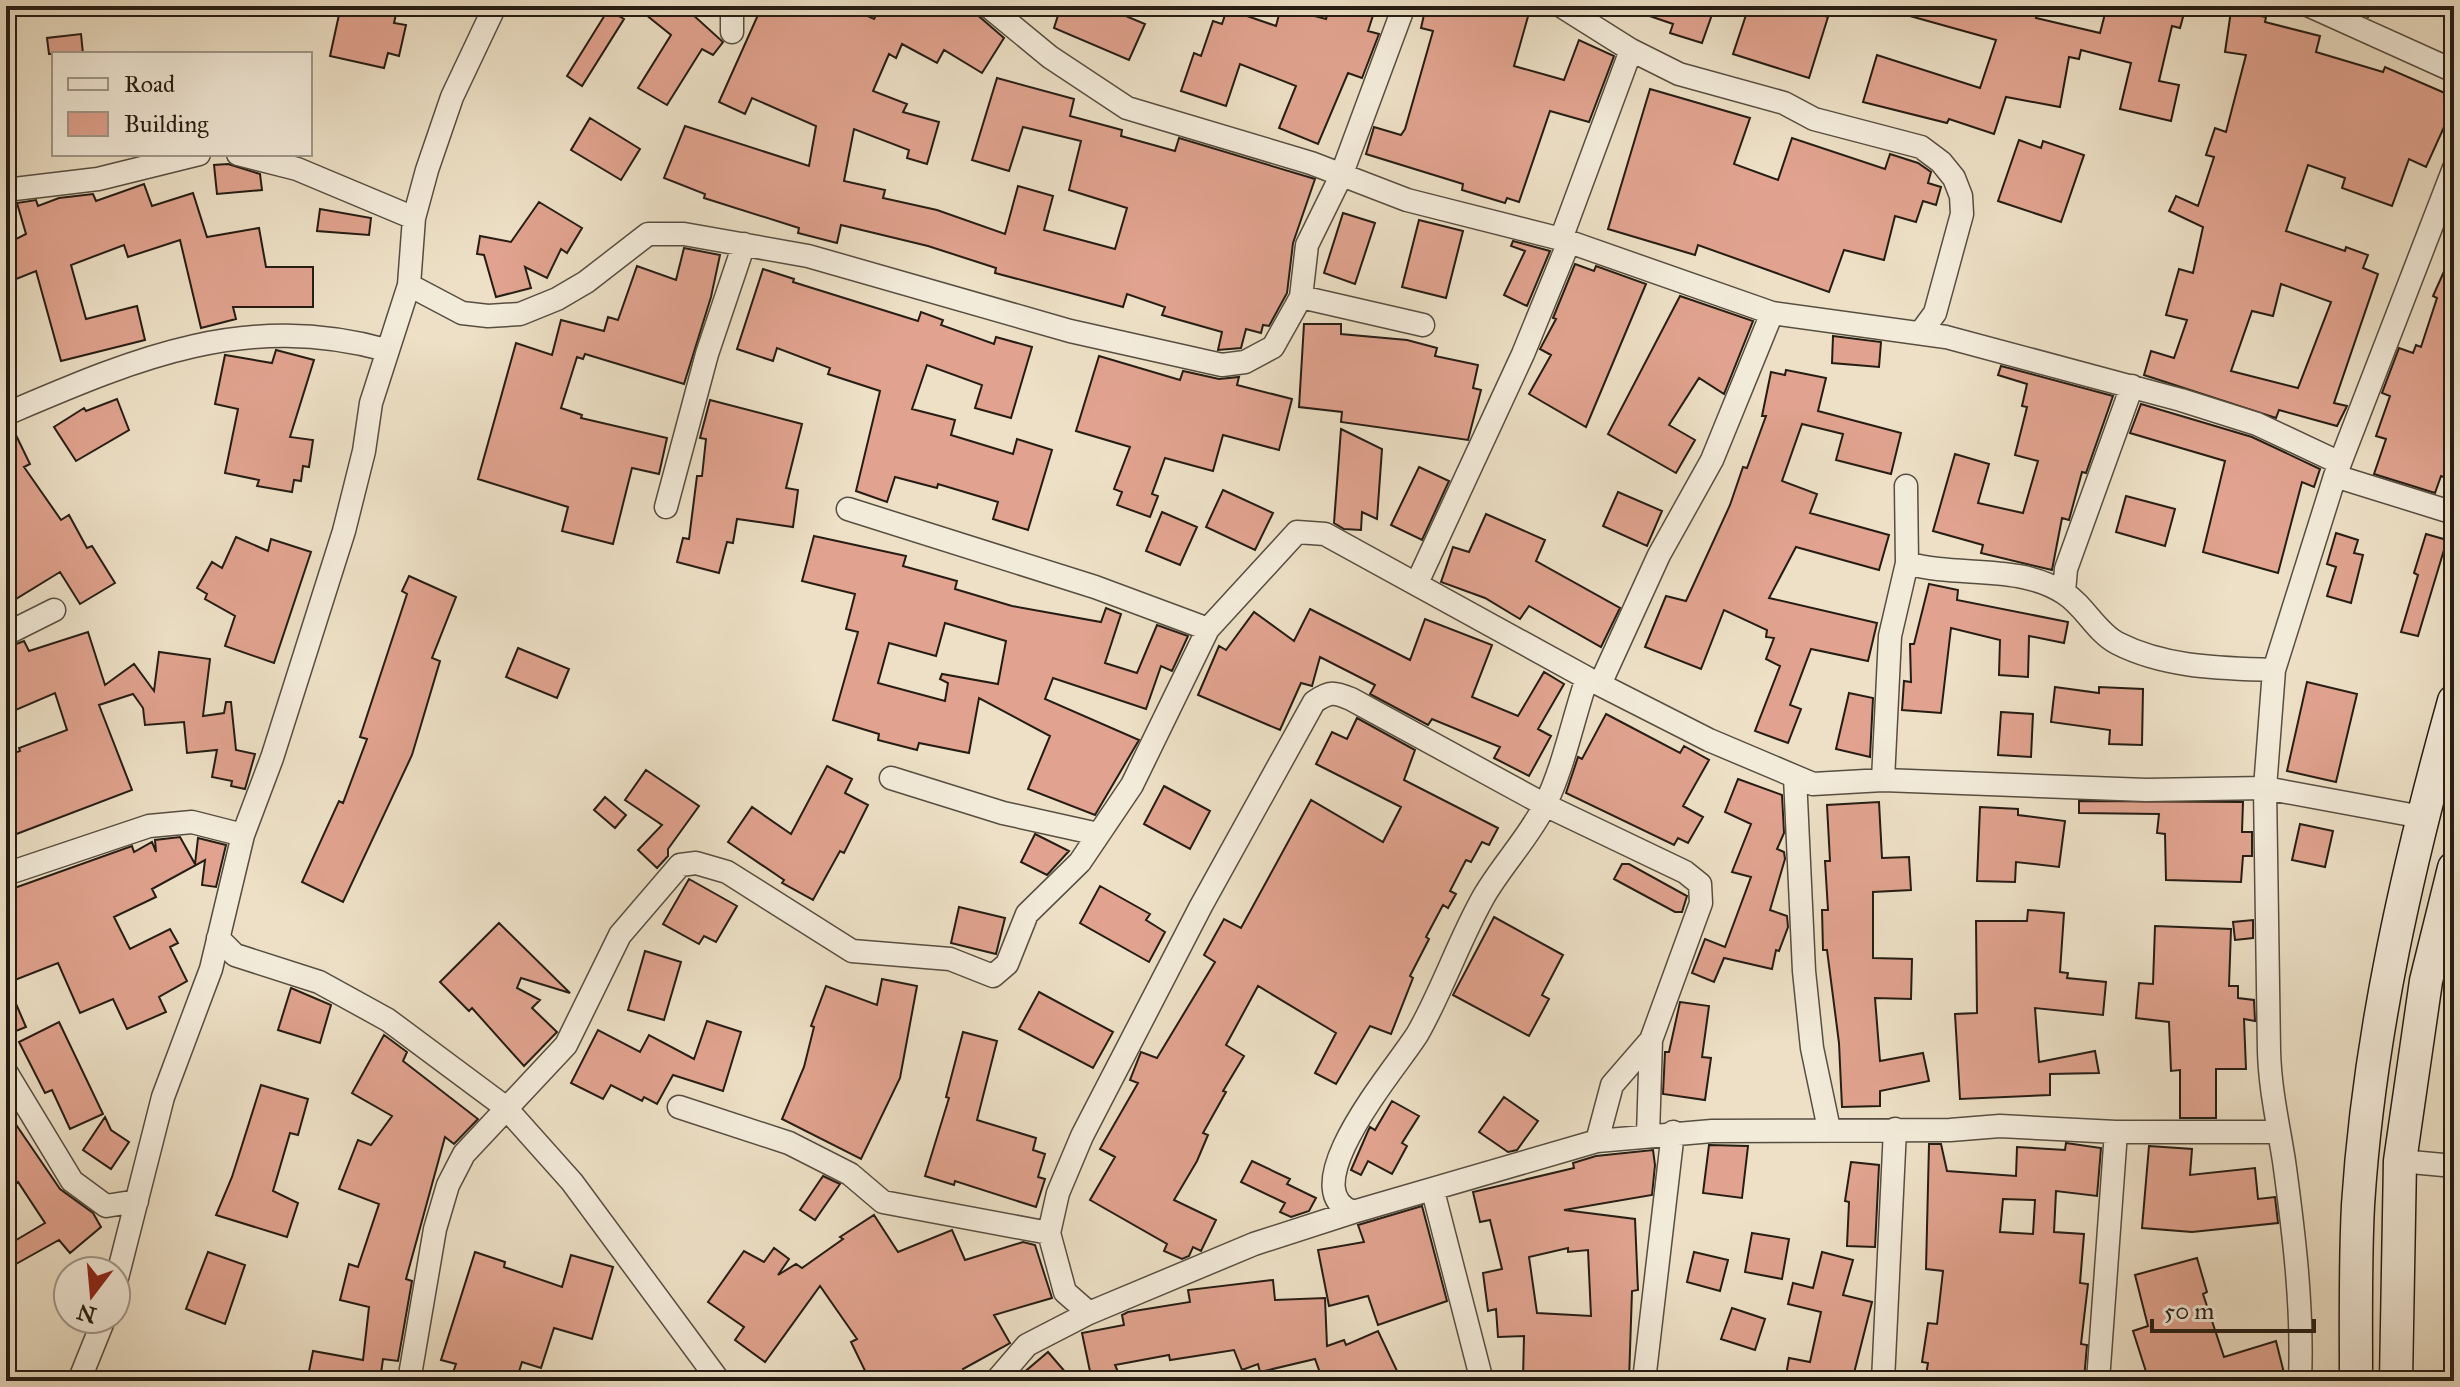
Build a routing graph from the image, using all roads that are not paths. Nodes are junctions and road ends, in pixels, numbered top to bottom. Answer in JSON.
{"nodes":[{"id":1,"x":495,"y":6,"type":"edge"},
{"id":2,"x":732,"y":6,"type":"edge"},
{"id":3,"x":988,"y":6,"type":"edge"},
{"id":4,"x":1404,"y":6,"type":"edge"},
{"id":5,"x":1561,"y":6,"type":"edge"},
{"id":6,"x":2310,"y":6,"type":"edge"},
{"id":7,"x":732,"y":32,"type":"dead end"},
{"id":8,"x":1631,"y":50,"type":"junction"},
{"id":9,"x":2454,"y":71,"type":"edge"},
{"id":10,"x":191,"y":156,"type":"edge"},
{"id":11,"x":246,"y":156,"type":"edge"},
{"id":12,"x":2454,"y":168,"type":"edge"},
{"id":13,"x":1341,"y":176,"type":"junction"},
{"id":14,"x":6,"y":190,"type":"edge"},
{"id":15,"x":414,"y":218,"type":"junction"},
{"id":16,"x":1565,"y":241,"type":"junction"},
{"id":17,"x":744,"y":244,"type":"junction"},
{"id":18,"x":409,"y":285,"type":"junction"},
{"id":19,"x":1301,"y":297,"type":"junction"},
{"id":20,"x":1772,"y":313,"type":"junction"},
{"id":21,"x":1935,"y":313,"type":"junction"},
{"id":22,"x":1423,"y":325,"type":"dead end"},
{"id":23,"x":1921,"y":332,"type":"junction"},
{"id":24,"x":1946,"y":337,"type":"junction"},
{"id":25,"x":386,"y":350,"type":"junction"},
{"id":26,"x":2132,"y":386,"type":"junction"},
{"id":27,"x":6,"y":414,"type":"edge"},
{"id":28,"x":2337,"y":470,"type":"junction"},
{"id":29,"x":1906,"y":486,"type":"dead end"},
{"id":30,"x":666,"y":507,"type":"dead end"},
{"id":31,"x":848,"y":509,"type":"dead end"},
{"id":32,"x":2454,"y":513,"type":"edge"},
{"id":33,"x":1907,"y":563,"type":"junction"},
{"id":34,"x":1417,"y":583,"type":"junction"},
{"id":35,"x":2064,"y":592,"type":"junction"},
{"id":36,"x":54,"y":610,"type":"dead end"},
{"id":37,"x":1208,"y":629,"type":"junction"},
{"id":38,"x":6,"y":634,"type":"edge"},
{"id":39,"x":2274,"y":670,"type":"junction"},
{"id":40,"x":1594,"y":680,"type":"junction"},
{"id":41,"x":2454,"y":701,"type":"edge"},
{"id":42,"x":1795,"y":777,"type":"junction"},
{"id":43,"x":891,"y":778,"type":"dead end"},
{"id":44,"x":1883,"y":780,"type":"junction"},
{"id":45,"x":2265,"y":788,"type":"junction"},
{"id":46,"x":1545,"y":805,"type":"junction"},
{"id":47,"x":2422,"y":817,"type":"junction"},
{"id":48,"x":1098,"y":834,"type":"junction"},
{"id":49,"x":243,"y":835,"type":"junction"},
{"id":50,"x":2454,"y":868,"type":"edge"},
{"id":51,"x":6,"y":874,"type":"edge"},
{"id":52,"x":218,"y":938,"type":"junction"},
{"id":53,"x":235,"y":955,"type":"junction"},
{"id":54,"x":211,"y":969,"type":"junction"},
{"id":55,"x":1651,"y":1040,"type":"junction"},
{"id":56,"x":6,"y":1072,"type":"edge"},
{"id":57,"x":505,"y":1107,"type":"junction"},
{"id":58,"x":679,"y":1107,"type":"dead end"},
{"id":59,"x":1829,"y":1129,"type":"junction"},
{"id":60,"x":1895,"y":1129,"type":"junction"},
{"id":61,"x":1673,"y":1132,"type":"junction"},
{"id":62,"x":2116,"y":1132,"type":"junction"},
{"id":63,"x":2278,"y":1132,"type":"junction"},
{"id":64,"x":1648,"y":1135,"type":"junction"},
{"id":65,"x":1597,"y":1141,"type":"junction"},
{"id":66,"x":2400,"y":1161,"type":"junction"},
{"id":67,"x":2454,"y":1166,"type":"edge"},
{"id":68,"x":1433,"y":1191,"type":"junction"},
{"id":69,"x":137,"y":1201,"type":"junction"},
{"id":70,"x":1353,"y":1212,"type":"junction"},
{"id":71,"x":1049,"y":1233,"type":"junction"},
{"id":72,"x":123,"y":1255,"type":"edge"},
{"id":73,"x":1089,"y":1313,"type":"junction"},
{"id":74,"x":98,"y":1335,"type":"edge"},
{"id":75,"x":79,"y":1381,"type":"edge"},
{"id":76,"x":409,"y":1381,"type":"edge"},
{"id":77,"x":719,"y":1381,"type":"edge"},
{"id":78,"x":996,"y":1381,"type":"edge"},
{"id":79,"x":1482,"y":1381,"type":"edge"},
{"id":80,"x":1644,"y":1381,"type":"edge"},
{"id":81,"x":1883,"y":1381,"type":"edge"},
{"id":82,"x":2098,"y":1381,"type":"edge"},
{"id":83,"x":2300,"y":1381,"type":"edge"},
{"id":84,"x":2356,"y":1381,"type":"edge"},
{"id":85,"x":2396,"y":1381,"type":"edge"}],
"edges":[{"from":1,"to":15,"type":"street"},
{"from":2,"to":7,"type":"street"},
{"from":3,"to":13,"type":"street"},
{"from":4,"to":13,"type":"street"},
{"from":5,"to":8,"type":"street"},
{"from":6,"to":9,"type":"street"},
{"from":8,"to":16,"type":"street"},
{"from":8,"to":21,"type":"street"},
{"from":10,"to":14,"type":"street"},
{"from":11,"to":15,"type":"street"},
{"from":12,"to":28,"type":"street"},
{"from":13,"to":16,"type":"street"},
{"from":13,"to":19,"type":"street"},
{"from":15,"to":18,"type":"street"},
{"from":16,"to":20,"type":"street"},
{"from":16,"to":34,"type":"street"},
{"from":17,"to":18,"type":"street"},
{"from":17,"to":19,"type":"street"},
{"from":17,"to":30,"type":"street"},
{"from":18,"to":25,"type":"street"},
{"from":19,"to":22,"type":"street"},
{"from":20,"to":23,"type":"street"},
{"from":20,"to":40,"type":"street"},
{"from":21,"to":23,"type":"street"},
{"from":21,"to":24,"type":"street"},
{"from":23,"to":24,"type":"street"},
{"from":24,"to":26,"type":"street"},
{"from":25,"to":27,"type":"street"},
{"from":25,"to":49,"type":"street"},
{"from":26,"to":28,"type":"street"},
{"from":26,"to":35,"type":"street"},
{"from":28,"to":32,"type":"street"},
{"from":28,"to":39,"type":"street"},
{"from":29,"to":33,"type":"street"},
{"from":31,"to":37,"type":"street"},
{"from":33,"to":35,"type":"street"},
{"from":33,"to":44,"type":"street"},
{"from":34,"to":37,"type":"street"},
{"from":34,"to":40,"type":"street"},
{"from":35,"to":39,"type":"street"},
{"from":36,"to":38,"type":"street"},
{"from":37,"to":48,"type":"street"},
{"from":39,"to":45,"type":"street"},
{"from":40,"to":42,"type":"street"},
{"from":40,"to":46,"type":"street"},
{"from":41,"to":47,"type":"main road"},
{"from":42,"to":44,"type":"street"},
{"from":42,"to":59,"type":"street"},
{"from":43,"to":48,"type":"street"},
{"from":44,"to":45,"type":"street"},
{"from":45,"to":47,"type":"street"},
{"from":45,"to":63,"type":"street"},
{"from":46,"to":55,"type":"street"},
{"from":46,"to":70,"type":"street"},
{"from":46,"to":71,"type":"street"},
{"from":47,"to":84,"type":"main road"},
{"from":48,"to":57,"type":"street"},
{"from":49,"to":51,"type":"street"},
{"from":49,"to":52,"type":"street"},
{"from":50,"to":66,"type":"main road"},
{"from":52,"to":53,"type":"street"},
{"from":52,"to":54,"type":"street"},
{"from":53,"to":54,"type":"street"},
{"from":53,"to":57,"type":"street"},
{"from":54,"to":69,"type":"street"},
{"from":55,"to":64,"type":"street"},
{"from":55,"to":65,"type":"street"},
{"from":56,"to":69,"type":"street"},
{"from":57,"to":76,"type":"street"},
{"from":57,"to":77,"type":"street"},
{"from":58,"to":71,"type":"street"},
{"from":59,"to":60,"type":"street"},
{"from":59,"to":61,"type":"street"},
{"from":60,"to":62,"type":"street"},
{"from":60,"to":81,"type":"street"},
{"from":61,"to":64,"type":"street"},
{"from":61,"to":80,"type":"street"},
{"from":62,"to":63,"type":"street"},
{"from":62,"to":82,"type":"street"},
{"from":63,"to":83,"type":"street"},
{"from":64,"to":65,"type":"street"},
{"from":65,"to":68,"type":"street"},
{"from":66,"to":67,"type":"street"},
{"from":66,"to":85,"type":"main road"},
{"from":68,"to":70,"type":"street"},
{"from":68,"to":79,"type":"street"},
{"from":69,"to":72,"type":"street"},
{"from":70,"to":73,"type":"street"},
{"from":71,"to":73,"type":"street"},
{"from":73,"to":78,"type":"street"},
{"from":74,"to":75,"type":"street"}]}
